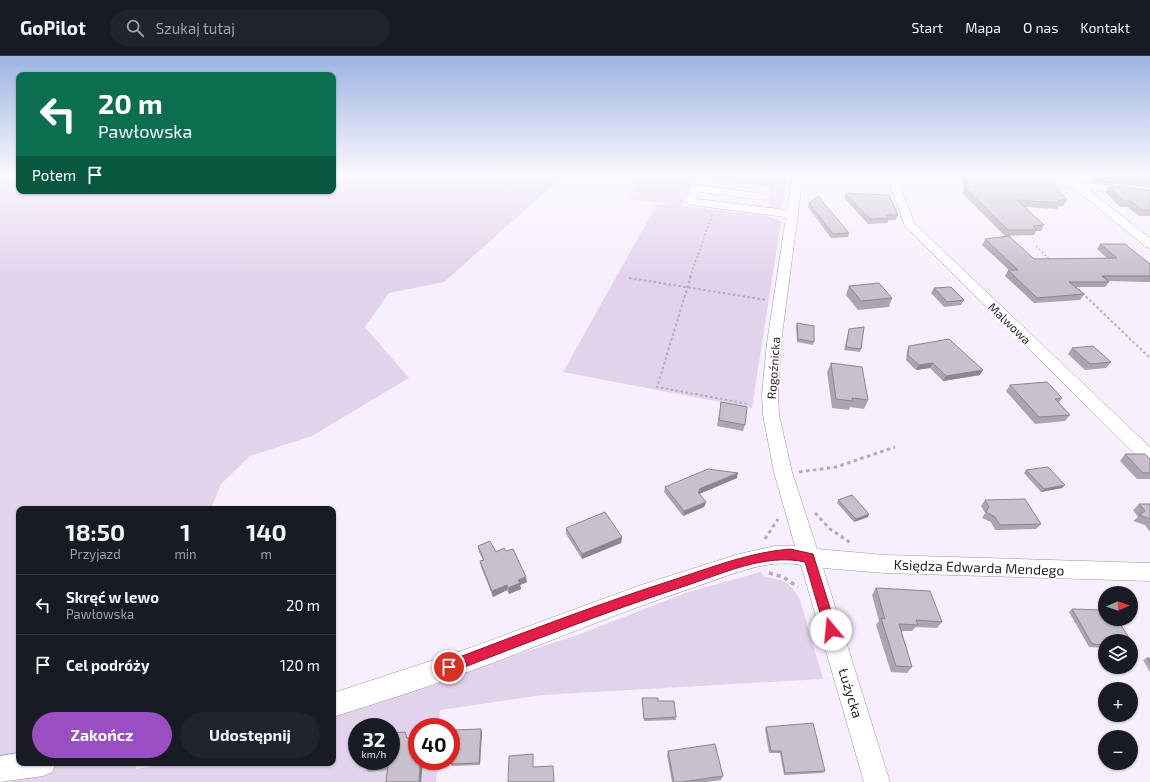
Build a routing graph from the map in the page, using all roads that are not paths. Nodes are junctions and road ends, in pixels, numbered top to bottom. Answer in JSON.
{"nodes":[{"id":1,"x":740,"y":208,"type":"edge"},
{"id":2,"x":792,"y":208,"type":"edge"},
{"id":3,"x":903,"y":208,"type":"edge"},
{"id":4,"x":1105,"y":208,"type":"edge"},
{"id":5,"x":791,"y":214,"type":"junction"},
{"id":6,"x":1150,"y":244,"type":"edge"},
{"id":7,"x":1150,"y":458,"type":"edge"},
{"id":8,"x":809,"y":558,"type":"junction"},
{"id":9,"x":1150,"y":572,"type":"edge"},
{"id":10,"x":336,"y":703,"type":"edge"},
{"id":11,"x":22,"y":766,"type":"edge"},
{"id":12,"x":0,"y":769,"type":"edge"},
{"id":13,"x":877,"y":782,"type":"edge"}],
"edges":[{"from":1,"to":5,"type":"street"},
{"from":2,"to":5,"type":"street","name":"Rogoźnicka"},
{"from":3,"to":7,"type":"street","name":"Malwowa"},
{"from":4,"to":6,"type":"street"},
{"from":5,"to":8,"type":"street","name":"Rogoźnicka"},
{"from":8,"to":9,"type":"street","name":"Księdza Edwarda Mendego"},
{"from":8,"to":10,"type":"street","name":"Księdza Edwarda Mendego"},
{"from":8,"to":13,"type":"street","name":"Łużycka"},
{"from":11,"to":12,"type":"street"}]}
